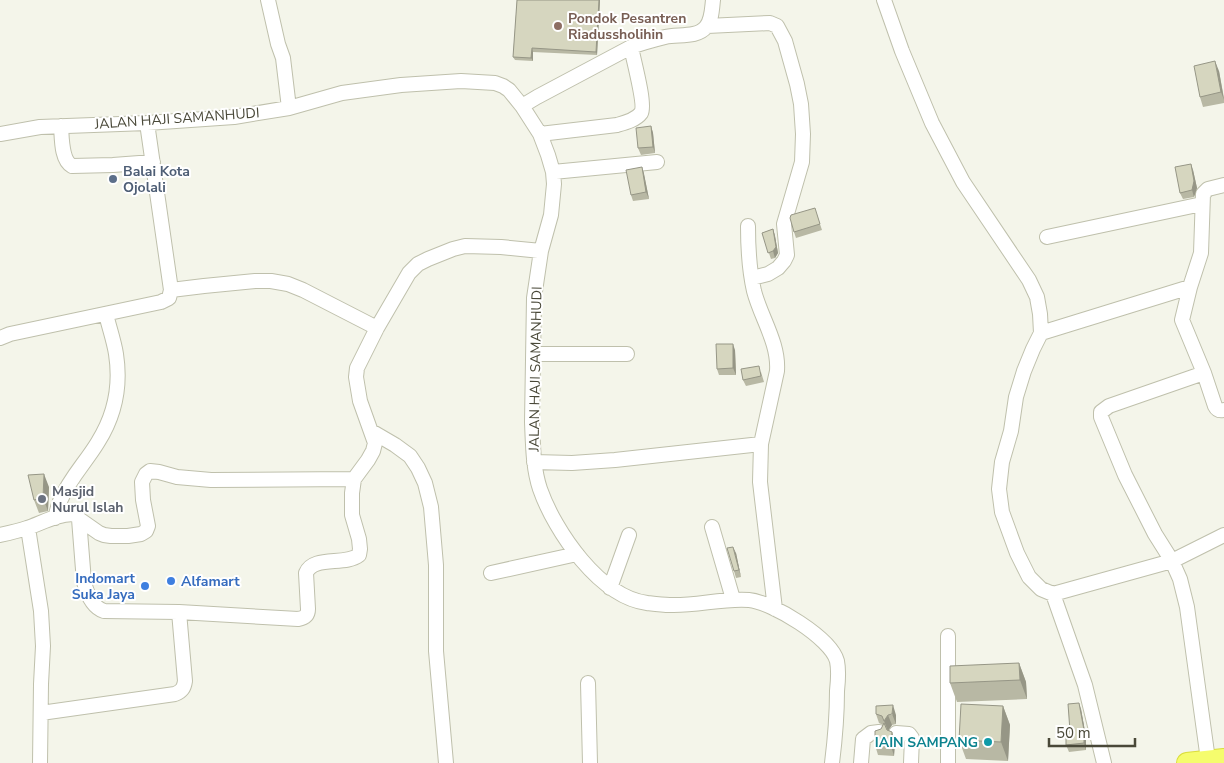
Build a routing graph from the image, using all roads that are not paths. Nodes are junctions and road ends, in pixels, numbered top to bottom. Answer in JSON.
{"nodes":[{"id":1,"x":268,"y":0,"type":"edge"},
{"id":2,"x":713,"y":0,"type":"edge"},
{"id":3,"x":884,"y":0,"type":"edge"},
{"id":4,"x":707,"y":26,"type":"junction"},
{"id":5,"x":631,"y":47,"type":"junction"},
{"id":6,"x":522,"y":106,"type":"junction"},
{"id":7,"x":289,"y":108,"type":"junction"},
{"id":8,"x":147,"y":123,"type":"junction"},
{"id":9,"x":61,"y":126,"type":"junction"},
{"id":10,"x":0,"y":134,"type":"edge"},
{"id":11,"x":540,"y":134,"type":"junction"},
{"id":12,"x":153,"y":162,"type":"junction"},
{"id":13,"x":657,"y":162,"type":"dead end"},
{"id":14,"x":553,"y":172,"type":"junction"},
{"id":15,"x":1224,"y":185,"type":"edge"},
{"id":16,"x":1202,"y":204,"type":"junction"},
{"id":17,"x":748,"y":226,"type":"dead end"},
{"id":18,"x":1047,"y":237,"type":"dead end"},
{"id":19,"x":541,"y":251,"type":"junction"},
{"id":20,"x":752,"y":278,"type":"junction"},
{"id":21,"x":1190,"y":287,"type":"junction"},
{"id":22,"x":171,"y":290,"type":"junction"},
{"id":23,"x":106,"y":314,"type":"junction"},
{"id":24,"x":376,"y":328,"type":"junction"},
{"id":25,"x":1041,"y":333,"type":"junction"},
{"id":26,"x":0,"y":338,"type":"edge"},
{"id":27,"x":533,"y":354,"type":"junction"},
{"id":28,"x":627,"y":354,"type":"dead end"},
{"id":29,"x":1204,"y":373,"type":"junction"},
{"id":30,"x":1224,"y":410,"type":"edge"},
{"id":31,"x":371,"y":431,"type":"junction"},
{"id":32,"x":761,"y":444,"type":"junction"},
{"id":33,"x":534,"y":462,"type":"junction"},
{"id":34,"x":354,"y":479,"type":"junction"},
{"id":35,"x":55,"y":518,"type":"junction"},
{"id":36,"x":79,"y":520,"type":"junction"},
{"id":37,"x":712,"y":527,"type":"dead end"},
{"id":38,"x":28,"y":528,"type":"junction"},
{"id":39,"x":0,"y":535,"type":"edge"},
{"id":40,"x":629,"y":535,"type":"dead end"},
{"id":41,"x":1224,"y":535,"type":"edge"},
{"id":42,"x":577,"y":554,"type":"junction"},
{"id":43,"x":1172,"y":561,"type":"junction"},
{"id":44,"x":491,"y":573,"type":"dead end"},
{"id":45,"x":610,"y":588,"type":"junction"},
{"id":46,"x":1053,"y":594,"type":"junction"},
{"id":47,"x":733,"y":599,"type":"junction"},
{"id":48,"x":776,"y":610,"type":"junction"},
{"id":49,"x":179,"y":612,"type":"junction"},
{"id":50,"x":948,"y":636,"type":"dead end"},
{"id":51,"x":588,"y":683,"type":"dead end"},
{"id":52,"x":41,"y":713,"type":"junction"},
{"id":53,"x":879,"y":732,"type":"edge"},
{"id":54,"x":896,"y":733,"type":"dead end"},
{"id":55,"x":1216,"y":759,"type":"edge"},
{"id":56,"x":40,"y":763,"type":"edge"},
{"id":57,"x":446,"y":763,"type":"edge"},
{"id":58,"x":590,"y":763,"type":"edge"},
{"id":59,"x":832,"y":763,"type":"edge"},
{"id":60,"x":860,"y":763,"type":"edge"},
{"id":61,"x":911,"y":763,"type":"edge"},
{"id":62,"x":948,"y":763,"type":"edge"},
{"id":63,"x":1104,"y":763,"type":"edge"},
{"id":64,"x":1188,"y":763,"type":"edge"}],
"edges":[{"from":1,"to":7,"type":"street"},
{"from":2,"to":4,"type":"street"},
{"from":3,"to":25,"type":"street"},
{"from":4,"to":5,"type":"street"},
{"from":4,"to":20,"type":"street"},
{"from":5,"to":6,"type":"street"},
{"from":5,"to":11,"type":"street"},
{"from":6,"to":7,"type":"street","name":"JALAN HAJI SAMANHUDI"},
{"from":6,"to":11,"type":"street","name":"JALAN HAJI SAMANHUDI"},
{"from":7,"to":8,"type":"street","name":"JALAN HAJI SAMANHUDI"},
{"from":8,"to":9,"type":"street","name":"JALAN HAJI SAMANHUDI"},
{"from":8,"to":12,"type":"street"},
{"from":9,"to":10,"type":"street","name":"JALAN HAJI SAMANHUDI"},
{"from":9,"to":12,"type":"street"},
{"from":11,"to":14,"type":"street","name":"JALAN HAJI SAMANHUDI"},
{"from":12,"to":22,"type":"street"},
{"from":13,"to":14,"type":"street"},
{"from":14,"to":19,"type":"street","name":"JALAN HAJI SAMANHUDI"},
{"from":15,"to":16,"type":"street"},
{"from":16,"to":18,"type":"street"},
{"from":16,"to":21,"type":"street"},
{"from":17,"to":20,"type":"street"},
{"from":19,"to":24,"type":"street"},
{"from":19,"to":27,"type":"street","name":"JALAN HAJI SAMANHUDI"},
{"from":20,"to":32,"type":"street"},
{"from":21,"to":25,"type":"street"},
{"from":21,"to":29,"type":"street"},
{"from":22,"to":23,"type":"street"},
{"from":22,"to":24,"type":"street"},
{"from":23,"to":26,"type":"street"},
{"from":23,"to":35,"type":"street"},
{"from":24,"to":31,"type":"street"},
{"from":25,"to":46,"type":"street"},
{"from":27,"to":28,"type":"street"},
{"from":27,"to":33,"type":"street","name":"JALAN HAJI SAMANHUDI"},
{"from":29,"to":30,"type":"street"},
{"from":29,"to":43,"type":"street"},
{"from":31,"to":34,"type":"street"},
{"from":31,"to":57,"type":"street"},
{"from":32,"to":33,"type":"street"},
{"from":32,"to":48,"type":"street"},
{"from":33,"to":42,"type":"street","name":"JALAN HAJI SAMANHUDI"},
{"from":34,"to":36,"type":"street"},
{"from":34,"to":49,"type":"street"},
{"from":35,"to":36,"type":"street"},
{"from":35,"to":38,"type":"street"},
{"from":36,"to":49,"type":"street"},
{"from":37,"to":47,"type":"street"},
{"from":38,"to":39,"type":"street"},
{"from":38,"to":52,"type":"street"},
{"from":40,"to":45,"type":"street"},
{"from":41,"to":43,"type":"street"},
{"from":42,"to":44,"type":"street"},
{"from":42,"to":45,"type":"street","name":"JALAN HAJI SAMANHUDI"},
{"from":43,"to":46,"type":"street"},
{"from":43,"to":55,"type":"street"},
{"from":45,"to":47,"type":"street","name":"JALAN HAJI SAMANHUDI"},
{"from":46,"to":63,"type":"street"},
{"from":47,"to":48,"type":"street","name":"JALAN HAJI SAMANHUDI"},
{"from":48,"to":59,"type":"street","name":"JALAN HAJI SAMANHUDI"},
{"from":49,"to":52,"type":"street"},
{"from":50,"to":62,"type":"street"},
{"from":51,"to":58,"type":"street"},
{"from":52,"to":56,"type":"street"},
{"from":53,"to":60,"type":"street"},
{"from":54,"to":61,"type":"street"},
{"from":55,"to":64,"type":"highway"}]}
